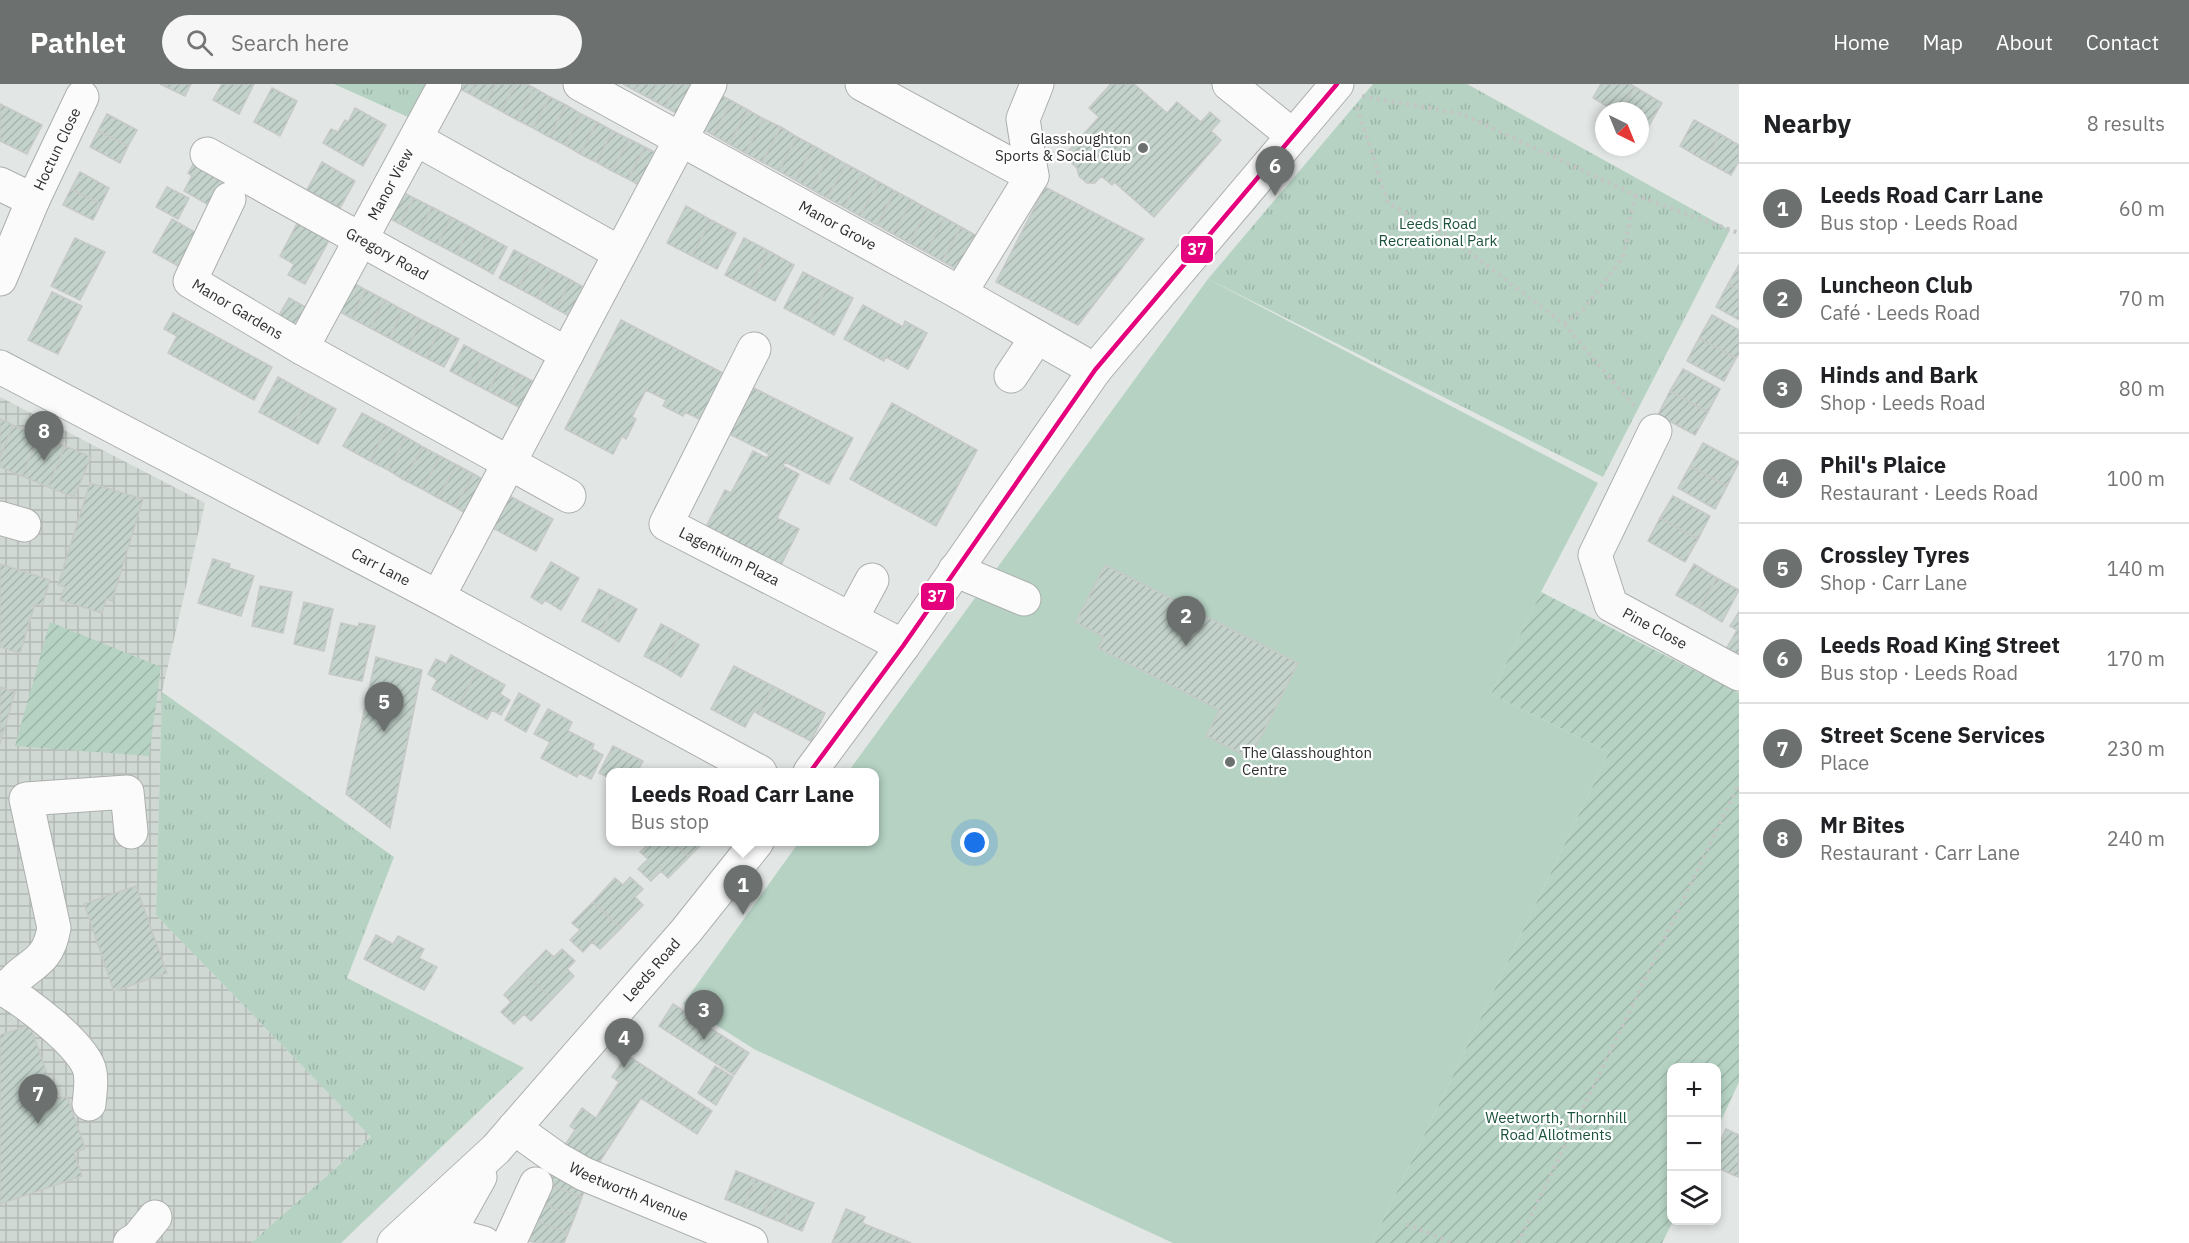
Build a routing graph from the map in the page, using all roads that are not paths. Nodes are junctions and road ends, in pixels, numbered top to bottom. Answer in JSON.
{"nodes":[{"id":1,"x":445,"y":84,"type":"edge"},
{"id":2,"x":580,"y":84,"type":"edge"},
{"id":3,"x":710,"y":84,"type":"edge"},
{"id":4,"x":862,"y":84,"type":"edge"},
{"id":5,"x":1037,"y":84,"type":"edge"},
{"id":6,"x":1229,"y":84,"type":"edge"},
{"id":7,"x":1348,"y":94,"type":"edge"},
{"id":8,"x":82,"y":97,"type":"dead end"},
{"id":9,"x":1292,"y":135,"type":"junction"},
{"id":10,"x":416,"y":139,"type":"junction"},
{"id":11,"x":681,"y":140,"type":"junction"},
{"id":12,"x":207,"y":154,"type":"dead end"},
{"id":13,"x":1032,"y":176,"type":"junction"},
{"id":14,"x":0,"y":184,"type":"edge"},
{"id":15,"x":229,"y":199,"type":"dead end"},
{"id":16,"x":33,"y":200,"type":"junction"},
{"id":17,"x":361,"y":240,"type":"junction"},
{"id":18,"x":620,"y":253,"type":"junction"},
{"id":19,"x":0,"y":279,"type":"edge"},
{"id":20,"x":960,"y":293,"type":"junction"},
{"id":21,"x":1037,"y":337,"type":"junction"},
{"id":22,"x":302,"y":348,"type":"junction"},
{"id":23,"x":754,"y":349,"type":"dead end"},
{"id":24,"x":567,"y":354,"type":"junction"},
{"id":25,"x":0,"y":367,"type":"edge"},
{"id":26,"x":1095,"y":370,"type":"junction"},
{"id":27,"x":1011,"y":376,"type":"dead end"},
{"id":28,"x":1655,"y":430,"type":"road end"},
{"id":29,"x":508,"y":463,"type":"junction"},
{"id":30,"x":569,"y":496,"type":"dead end"},
{"id":31,"x":955,"y":570,"type":"junction"},
{"id":32,"x":872,"y":580,"type":"dead end"},
{"id":33,"x":438,"y":597,"type":"junction"},
{"id":34,"x":1024,"y":599,"type":"dead end"},
{"id":35,"x":851,"y":619,"type":"junction"},
{"id":36,"x":903,"y":646,"type":"junction"},
{"id":37,"x":1739,"y":674,"type":"edge"},
{"id":38,"x":753,"y":768,"type":"edge"},
{"id":39,"x":813,"y":768,"type":"edge"},
{"id":40,"x":131,"y":832,"type":"dead end"},
{"id":41,"x":754,"y":846,"type":"edge"},
{"id":42,"x":3,"y":989,"type":"edge"},
{"id":43,"x":88,"y":1104,"type":"dead end"},
{"id":44,"x":505,"y":1139,"type":"junction"},
{"id":45,"x":536,"y":1184,"type":"dead end"},
{"id":46,"x":155,"y":1217,"type":"dead end"},
{"id":47,"x":445,"y":1238,"type":"edge"},
{"id":48,"x":130,"y":1243,"type":"edge"},
{"id":49,"x":394,"y":1243,"type":"edge"},
{"id":50,"x":405,"y":1243,"type":"edge"},
{"id":51,"x":484,"y":1243,"type":"edge"},
{"id":52,"x":509,"y":1243,"type":"edge"},
{"id":53,"x":751,"y":1243,"type":"edge"}],
"edges":[{"from":1,"to":10,"type":"street","name":"Manor View"},
{"from":2,"to":11,"type":"street","name":"Manor Grove"},
{"from":3,"to":11,"type":"street"},
{"from":4,"to":13,"type":"street"},
{"from":5,"to":13,"type":"street"},
{"from":6,"to":9,"type":"street"},
{"from":7,"to":9,"type":"street"},
{"from":8,"to":16,"type":"street","name":"Hoctun Close"},
{"from":9,"to":26,"type":"street"},
{"from":10,"to":17,"type":"street","name":"Manor View"},
{"from":10,"to":18,"type":"street"},
{"from":11,"to":18,"type":"street"},
{"from":11,"to":20,"type":"street","name":"Manor Grove"},
{"from":12,"to":17,"type":"street","name":"Gregory Road"},
{"from":13,"to":20,"type":"street"},
{"from":14,"to":16,"type":"street","name":"Hoctun Close"},
{"from":15,"to":22,"type":"street","name":"Manor Gardens"},
{"from":16,"to":19,"type":"street","name":"Hoctun Close"},
{"from":17,"to":22,"type":"street","name":"Manor View"},
{"from":17,"to":24,"type":"street","name":"Gregory Road"},
{"from":18,"to":24,"type":"street"},
{"from":20,"to":21,"type":"street","name":"Manor Grove"},
{"from":21,"to":26,"type":"street","name":"Manor Grove"},
{"from":21,"to":27,"type":"street"},
{"from":22,"to":29,"type":"street"},
{"from":23,"to":35,"type":"street","name":"Lagentium Plaza"},
{"from":24,"to":29,"type":"street"},
{"from":25,"to":33,"type":"street","name":"Carr Lane"},
{"from":26,"to":31,"type":"street"},
{"from":28,"to":37,"type":"street","name":"Pine Close"},
{"from":29,"to":30,"type":"street"},
{"from":29,"to":33,"type":"street"},
{"from":31,"to":34,"type":"street"},
{"from":31,"to":36,"type":"street"},
{"from":32,"to":35,"type":"street"},
{"from":33,"to":38,"type":"street","name":"Carr Lane"},
{"from":35,"to":36,"type":"street","name":"Lagentium Plaza"},
{"from":36,"to":39,"type":"street"},
{"from":40,"to":42,"type":"street"},
{"from":41,"to":44,"type":"street","name":"Leeds Road"},
{"from":42,"to":43,"type":"street"},
{"from":44,"to":47,"type":"street","name":"Leeds Road"},
{"from":44,"to":49,"type":"street","name":"Leeds Road"},
{"from":44,"to":53,"type":"street","name":"Weetworth Avenue"},
{"from":45,"to":52,"type":"street"},
{"from":46,"to":48,"type":"street"},
{"from":47,"to":50,"type":"street"},
{"from":47,"to":51,"type":"street"}]}
